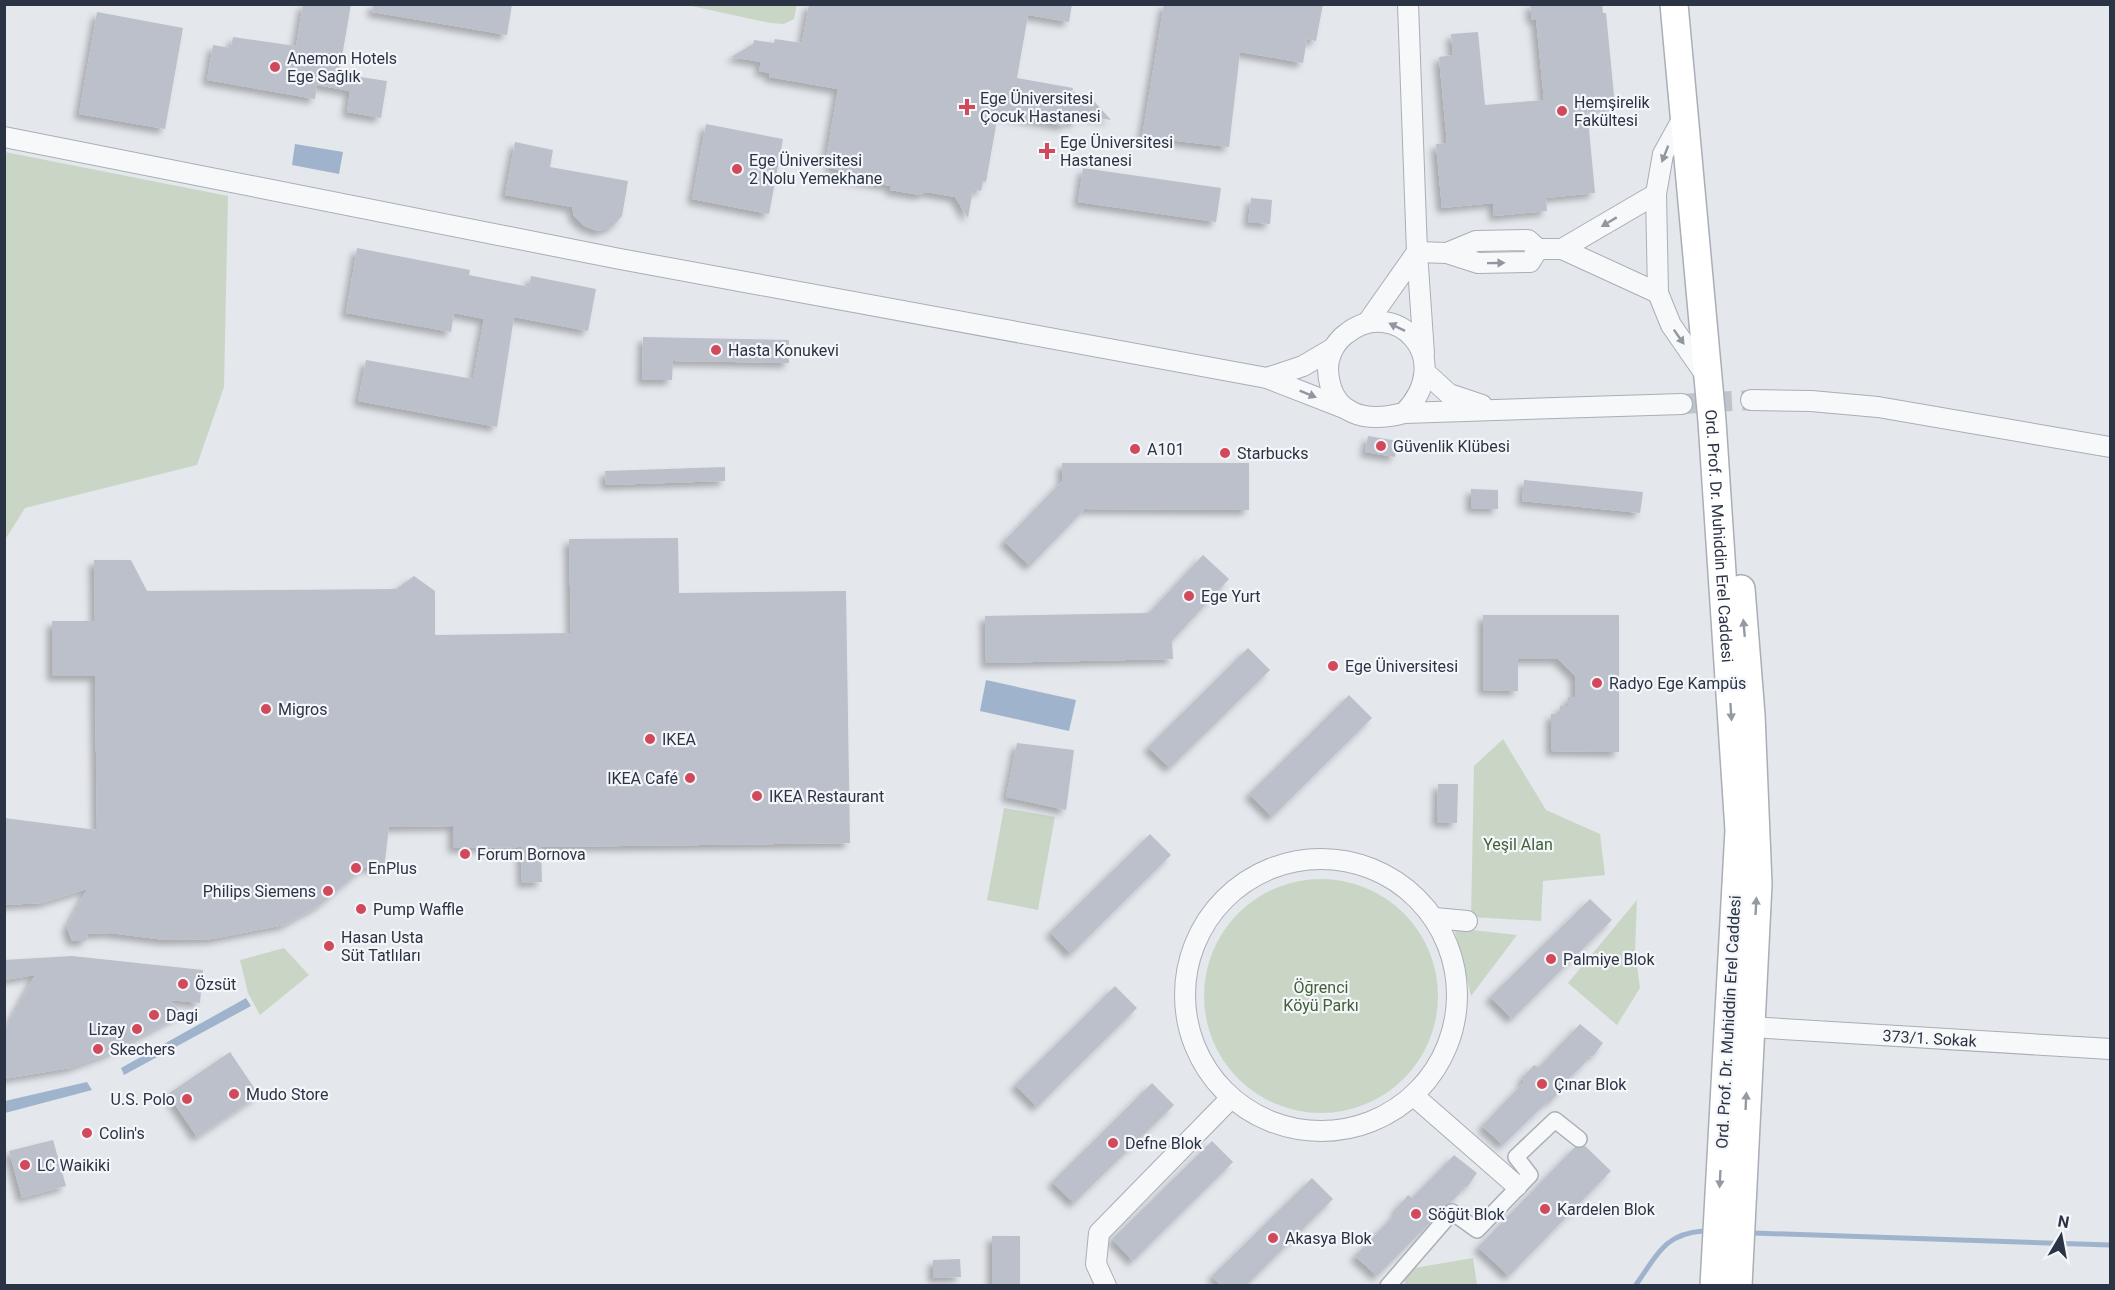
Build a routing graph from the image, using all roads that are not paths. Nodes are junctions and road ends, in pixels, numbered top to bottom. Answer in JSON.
{"nodes":[{"id":1,"x":1408,"y":4,"type":"edge"},
{"id":2,"x":1674,"y":4,"type":"edge"},
{"id":3,"x":1693,"y":4,"type":"edge"},
{"id":4,"x":1684,"y":116,"type":"junction"},
{"id":5,"x":4,"y":137,"type":"edge"},
{"id":6,"x":1656,"y":194,"type":"junction"},
{"id":7,"x":1562,"y":249,"type":"junction"},
{"id":8,"x":1417,"y":252,"type":"junction"},
{"id":9,"x":1658,"y":293,"type":"junction"},
{"id":10,"x":1367,"y":323,"type":"junction"},
{"id":11,"x":1332,"y":350,"type":"junction"},
{"id":12,"x":1425,"y":365,"type":"junction"},
{"id":13,"x":1707,"y":377,"type":"junction"},
{"id":14,"x":1267,"y":378,"type":"junction"},
{"id":15,"x":1751,"y":400,"type":"tunnel mouth"},
{"id":16,"x":1682,"y":404,"type":"tunnel mouth"},
{"id":17,"x":1493,"y":409,"type":"junction"},
{"id":18,"x":1349,"y":410,"type":"junction"},
{"id":19,"x":1404,"y":413,"type":"junction"},
{"id":20,"x":2110,"y":447,"type":"edge"},
{"id":21,"x":1435,"y":918,"type":"junction"},
{"id":22,"x":1467,"y":921,"type":"dead end"},
{"id":23,"x":1750,"y":1027,"type":"junction"},
{"id":24,"x":2110,"y":1049,"type":"edge"},
{"id":25,"x":1414,"y":1096,"type":"junction"},
{"id":26,"x":1231,"y":1098,"type":"junction"},
{"id":27,"x":1579,"y":1139,"type":"dead end"},
{"id":28,"x":1517,"y":1186,"type":"junction"},
{"id":29,"x":1106,"y":1286,"type":"edge"},
{"id":30,"x":1388,"y":1286,"type":"edge"},
{"id":31,"x":1714,"y":1286,"type":"edge"},
{"id":32,"x":1738,"y":1286,"type":"edge"}],
"edges":[{"from":1,"to":8,"type":"street"},
{"from":2,"to":4,"type":"main road","name":"Ord. Prof. Dr. Muhiddin Erel Caddesi"},
{"from":23,"to":3,"type":"main road","name":"Ord. Prof. Dr. Muhiddin Erel Caddesi","one_way":true},
{"from":4,"to":6,"type":"street","one_way":true},
{"from":4,"to":13,"type":"main road","name":"Ord. Prof. Dr. Muhiddin Erel Caddesi"},
{"from":5,"to":14,"type":"street"},
{"from":6,"to":7,"type":"street","one_way":true},
{"from":6,"to":9,"type":"street"},
{"from":7,"to":8,"type":"street"},
{"from":7,"to":9,"type":"street"},
{"from":8,"to":10,"type":"street"},
{"from":8,"to":12,"type":"street"},
{"from":9,"to":13,"type":"street","one_way":true},
{"from":10,"to":11,"type":"street"},
{"from":12,"to":10,"type":"street","one_way":true},
{"from":11,"to":14,"type":"street"},
{"from":11,"to":18,"type":"street"},
{"from":12,"to":17,"type":"street"},
{"from":12,"to":19,"type":"street"},
{"from":13,"to":31,"type":"main road","name":"Ord. Prof. Dr. Muhiddin Erel Caddesi","one_way":true},
{"from":14,"to":18,"type":"street","one_way":true},
{"from":15,"to":20,"type":"street"},
{"from":16,"to":17,"type":"street"},
{"from":17,"to":19,"type":"street"},
{"from":18,"to":19,"type":"street"},
{"from":21,"to":22,"type":"street"},
{"from":21,"to":25,"type":"street"},
{"from":21,"to":26,"type":"street"},
{"from":23,"to":24,"type":"street","name":"373/1. Sokak"},
{"from":32,"to":23,"type":"main road","name":"Ord. Prof. Dr. Muhiddin Erel Caddesi","one_way":true},
{"from":25,"to":26,"type":"street"},
{"from":25,"to":28,"type":"street"},
{"from":26,"to":29,"type":"street"},
{"from":27,"to":28,"type":"street"},
{"from":28,"to":30,"type":"street"}]}
